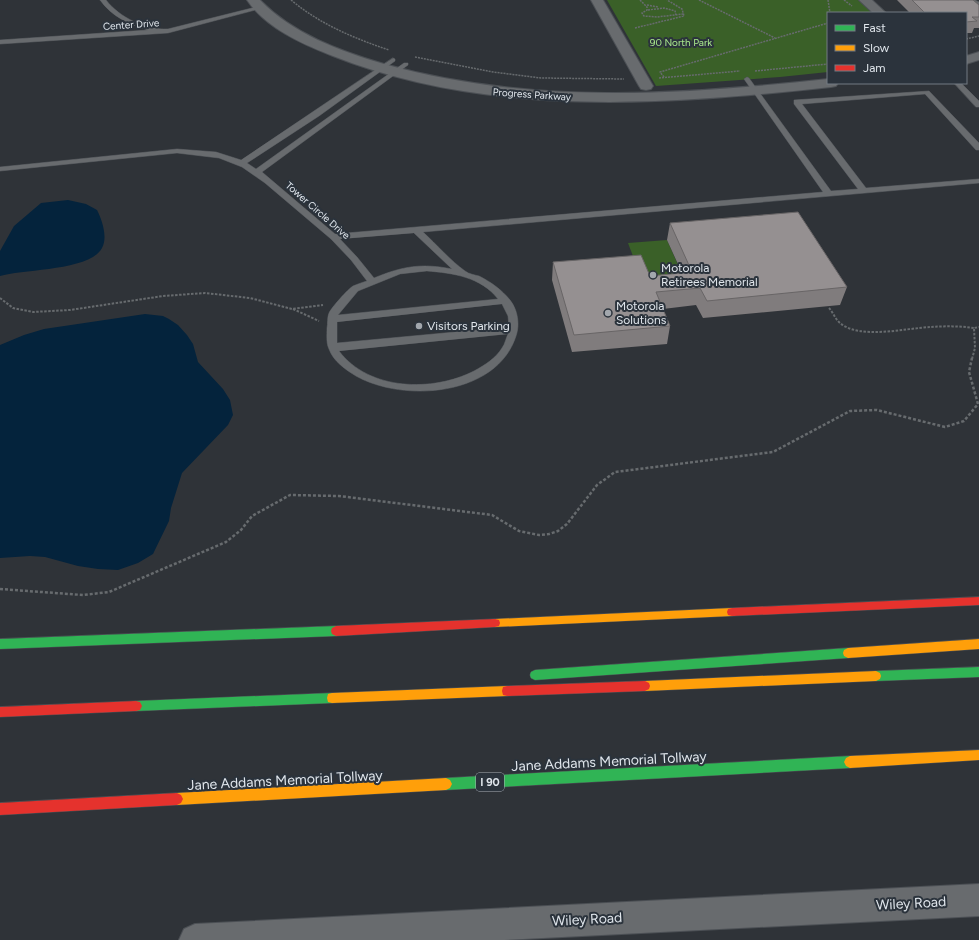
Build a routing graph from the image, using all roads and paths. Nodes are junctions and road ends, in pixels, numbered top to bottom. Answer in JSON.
{"nodes":[{"id":1,"x":103,"y":0,"type":"edge"},
{"id":2,"x":291,"y":0,"type":"edge"},
{"id":3,"x":597,"y":0,"type":"edge"},
{"id":4,"x":641,"y":0,"type":"edge"},
{"id":5,"x":667,"y":0,"type":"edge"},
{"id":6,"x":699,"y":0,"type":"edge"},
{"id":7,"x":828,"y":0,"type":"edge"},
{"id":8,"x":865,"y":0,"type":"edge"},
{"id":9,"x":971,"y":0,"type":"edge"},
{"id":10,"x":257,"y":4,"type":"edge"},
{"id":11,"x":979,"y":4,"type":"edge"},
{"id":12,"x":646,"y":5,"type":"junction"},
{"id":13,"x":664,"y":8,"type":"junction"},
{"id":14,"x":647,"y":10,"type":"junction"},
{"id":15,"x":830,"y":12,"type":"edge"},
{"id":16,"x":879,"y":12,"type":"edge"},
{"id":17,"x":683,"y":14,"type":"junction"},
{"id":18,"x":676,"y":15,"type":"junction"},
{"id":19,"x":827,"y":23,"type":"edge"},
{"id":20,"x":635,"y":28,"type":"dead end"},
{"id":21,"x":158,"y":32,"type":"junction"},
{"id":22,"x":327,"y":34,"type":"dead end"},
{"id":23,"x":979,"y":36,"type":"edge"},
{"id":24,"x":776,"y":38,"type":"junction"},
{"id":25,"x":967,"y":39,"type":"edge"},
{"id":26,"x":0,"y":42,"type":"edge"},
{"id":27,"x":979,"y":44,"type":"edge"},
{"id":28,"x":967,"y":48,"type":"edge"},
{"id":29,"x":979,"y":56,"type":"edge"},
{"id":30,"x":967,"y":60,"type":"edge"},
{"id":31,"x":396,"y":62,"type":"junction"},
{"id":32,"x":827,"y":64,"type":"edge"},
{"id":33,"x":827,"y":72,"type":"edge"},
{"id":34,"x":664,"y":78,"type":"junction"},
{"id":35,"x":750,"y":78,"type":"junction"},
{"id":36,"x":644,"y":82,"type":"junction"},
{"id":37,"x":827,"y":83,"type":"edge"},
{"id":38,"x":958,"y":84,"type":"edge"},
{"id":39,"x":979,"y":105,"type":"edge"},
{"id":40,"x":979,"y":148,"type":"edge"},
{"id":41,"x":242,"y":163,"type":"junction"},
{"id":42,"x":0,"y":169,"type":"edge"},
{"id":43,"x":257,"y":172,"type":"junction"},
{"id":44,"x":979,"y":181,"type":"edge"},
{"id":45,"x":863,"y":190,"type":"junction"},
{"id":46,"x":828,"y":193,"type":"junction"},
{"id":47,"x":415,"y":229,"type":"junction"},
{"id":48,"x":334,"y":237,"type":"junction"},
{"id":49,"x":460,"y":272,"type":"junction"},
{"id":50,"x":373,"y":282,"type":"junction"},
{"id":51,"x":0,"y":298,"type":"edge"},
{"id":52,"x":344,"y":302,"type":"junction"},
{"id":53,"x":506,"y":302,"type":"junction"},
{"id":54,"x":829,"y":308,"type":"edge"},
{"id":55,"x":292,"y":309,"type":"junction"},
{"id":56,"x":333,"y":323,"type":"junction"},
{"id":57,"x":979,"y":327,"type":"edge"},
{"id":58,"x":974,"y":328,"type":"junction"},
{"id":59,"x":514,"y":330,"type":"junction"},
{"id":60,"x":333,"y":348,"type":"junction"},
{"id":61,"x":0,"y":589,"type":"edge"},
{"id":62,"x":979,"y":601,"type":"edge"},
{"id":63,"x":0,"y":644,"type":"edge"},
{"id":64,"x":979,"y":644,"type":"edge"},
{"id":65,"x":979,"y":672,"type":"edge"},
{"id":66,"x":526,"y":676,"type":"dead end"},
{"id":67,"x":375,"y":687,"type":"dead end"},
{"id":68,"x":57,"y":710,"type":"junction"},
{"id":69,"x":0,"y":712,"type":"edge"},
{"id":70,"x":979,"y":755,"type":"edge"},
{"id":71,"x":0,"y":810,"type":"edge"},
{"id":72,"x":979,"y":900,"type":"edge"},
{"id":73,"x":195,"y":940,"type":"edge"}],
"edges":[{"from":1,"to":21,"type":"lane"},
{"from":2,"to":31,"type":"path"},
{"from":3,"to":36,"type":"street"},
{"from":4,"to":12,"type":"path"},
{"from":5,"to":17,"type":"path"},
{"from":6,"to":24,"type":"path"},
{"from":7,"to":15,"type":"path"},
{"from":8,"to":16,"type":"street"},
{"from":9,"to":11,"type":"lane"},
{"from":10,"to":21,"type":"lane","name":"Center Drive"},
{"from":10,"to":31,"type":"street","name":"Progress Parkway"},
{"from":12,"to":13,"type":"path"},
{"from":12,"to":14,"type":"path"},
{"from":13,"to":14,"type":"path"},
{"from":13,"to":18,"type":"path"},
{"from":14,"to":18,"type":"path"},
{"from":17,"to":18,"type":"path"},
{"from":17,"to":20,"type":"path"},
{"from":19,"to":24,"type":"path"},
{"from":21,"to":26,"type":"lane","name":"Center Drive"},
{"from":22,"to":31,"type":"street","name":"Progress Parkway"},
{"from":23,"to":25,"type":"path"},
{"from":24,"to":34,"type":"path"},
{"from":27,"to":28,"type":"street"},
{"from":29,"to":30,"type":"street"},
{"from":31,"to":35,"type":"street","name":"Progress Parkway"},
{"from":31,"to":36,"type":"path"},
{"from":31,"to":36,"type":"street","name":"Progress Parkway"},
{"from":31,"to":41,"type":"lane"},
{"from":31,"to":43,"type":"lane"},
{"from":32,"to":35,"type":"path"},
{"from":33,"to":35,"type":"street","name":"Progress Parkway"},
{"from":34,"to":35,"type":"path"},
{"from":34,"to":36,"type":"path"},
{"from":35,"to":36,"type":"street","name":"Progress Parkway"},
{"from":35,"to":37,"type":"street","name":"Progress Parkway"},
{"from":35,"to":46,"type":"lane"},
{"from":38,"to":39,"type":"lane"},
{"from":40,"to":45,"type":"lane"},
{"from":41,"to":42,"type":"lane","name":"Tower Circle Drive"},
{"from":41,"to":43,"type":"lane","name":"Tower Circle Drive"},
{"from":43,"to":48,"type":"lane","name":"Tower Circle Drive"},
{"from":44,"to":45,"type":"lane"},
{"from":45,"to":46,"type":"lane"},
{"from":46,"to":47,"type":"lane"},
{"from":47,"to":48,"type":"lane"},
{"from":47,"to":49,"type":"lane"},
{"from":48,"to":50,"type":"lane","name":"Tower Circle Drive"},
{"from":49,"to":50,"type":"lane"},
{"from":49,"to":53,"type":"lane"},
{"from":50,"to":52,"type":"lane"},
{"from":51,"to":55,"type":"path"},
{"from":52,"to":55,"type":"path"},
{"from":52,"to":56,"type":"lane"},
{"from":53,"to":56,"type":"lane"},
{"from":53,"to":59,"type":"lane"},
{"from":54,"to":58,"type":"path"},
{"from":55,"to":56,"type":"path"},
{"from":56,"to":60,"type":"lane"},
{"from":57,"to":58,"type":"path"},
{"from":58,"to":61,"type":"path"},
{"from":59,"to":60,"type":"lane"},
{"from":59,"to":60,"type":"lane"},
{"from":62,"to":63,"type":"highway"},
{"from":64,"to":66,"type":"highway"},
{"from":65,"to":68,"type":"highway"},
{"from":67,"to":68,"type":"highway"},
{"from":68,"to":69,"type":"highway"},
{"from":70,"to":71,"type":"highway","name":"Jane Addams Memorial Tollway","number":"I 90"},
{"from":72,"to":73,"type":"street","name":"Wiley Road"}]}
